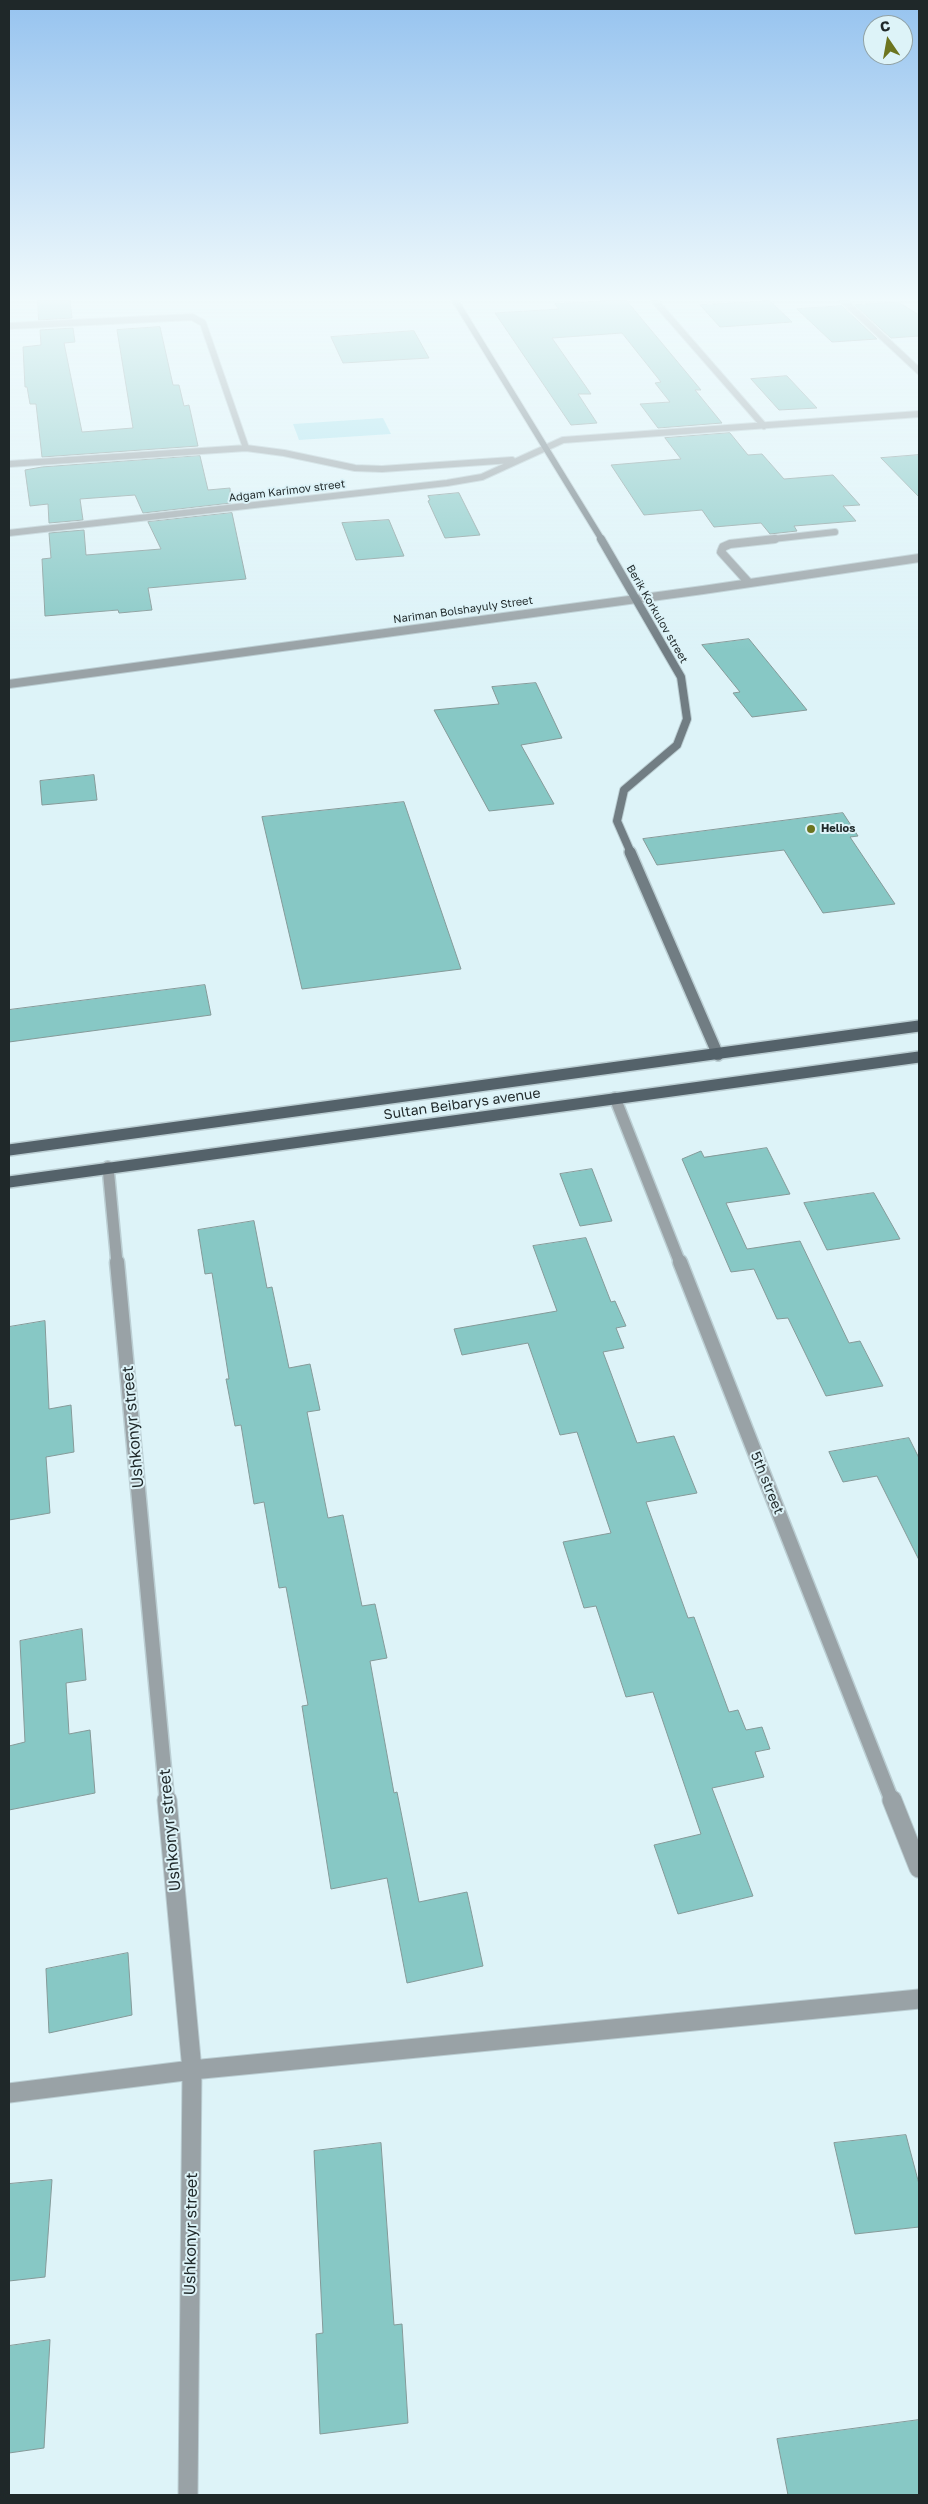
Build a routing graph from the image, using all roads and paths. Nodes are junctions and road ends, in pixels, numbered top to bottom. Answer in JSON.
{"nodes":[{"id":1,"x":236,"y":417,"type":"edge"},
{"id":2,"x":527,"y":417,"type":"edge"},
{"id":3,"x":756,"y":417,"type":"edge"},
{"id":4,"x":882,"y":417,"type":"edge"},
{"id":5,"x":764,"y":426,"type":"junction"},
{"id":6,"x":546,"y":447,"type":"junction"},
{"id":7,"x":246,"y":448,"type":"junction"},
{"id":8,"x":517,"y":460,"type":"junction"},
{"id":9,"x":9,"y":464,"type":"edge"},
{"id":10,"x":835,"y":532,"type":"dead end"},
{"id":11,"x":9,"y":534,"type":"edge"},
{"id":12,"x":919,"y":558,"type":"edge"},
{"id":13,"x":749,"y":583,"type":"junction"},
{"id":14,"x":635,"y":597,"type":"junction"},
{"id":15,"x":9,"y":684,"type":"edge"},
{"id":16,"x":919,"y":1026,"type":"edge"},
{"id":17,"x":718,"y":1055,"type":"junction"},
{"id":18,"x":919,"y":1057,"type":"edge"},
{"id":19,"x":615,"y":1098,"type":"junction"},
{"id":20,"x":9,"y":1150,"type":"edge"},
{"id":21,"x":108,"y":1167,"type":"junction"},
{"id":22,"x":9,"y":1182,"type":"edge"},
{"id":23,"x":919,"y":1868,"type":"edge"},
{"id":24,"x":919,"y":1999,"type":"edge"},
{"id":25,"x":192,"y":2070,"type":"junction"},
{"id":26,"x":9,"y":2093,"type":"edge"},
{"id":27,"x":188,"y":2495,"type":"edge"}],
"edges":[{"from":1,"to":7,"type":"street"},
{"from":2,"to":6,"type":"street","name":"Berik Korkulov street"},
{"from":3,"to":5,"type":"street"},
{"from":4,"to":5,"type":"street","name":"Adgam Karimov street"},
{"from":5,"to":6,"type":"street","name":"Adgam Karimov street"},
{"from":6,"to":8,"type":"street","name":"Adgam Karimov street"},
{"from":6,"to":14,"type":"street","name":"Berik Korkulov street"},
{"from":7,"to":8,"type":"street"},
{"from":7,"to":9,"type":"street"},
{"from":8,"to":11,"type":"street","name":"Adgam Karimov street"},
{"from":10,"to":13,"type":"street"},
{"from":12,"to":13,"type":"street","name":"Nariman Bolshayuly Street"},
{"from":13,"to":14,"type":"street","name":"Nariman Bolshayuly Street"},
{"from":14,"to":15,"type":"street","name":"Nariman Bolshayuly Street"},
{"from":14,"to":17,"type":"street","name":"Berik Korkulov street"},
{"from":16,"to":17,"type":"main road","name":"Sultan Beibarys avenue"},
{"from":17,"to":20,"type":"main road","name":"Sultan Beibarys avenue"},
{"from":18,"to":19,"type":"main road","name":"Sultan Beibarys avenue"},
{"from":19,"to":21,"type":"main road","name":"Sultan Beibarys avenue"},
{"from":19,"to":23,"type":"street","name":"5th street"},
{"from":21,"to":22,"type":"main road","name":"Sultan Beibarys avenue"},
{"from":21,"to":25,"type":"street","name":"Ushkonyr street"},
{"from":24,"to":25,"type":"street"},
{"from":25,"to":26,"type":"street"},
{"from":25,"to":27,"type":"street","name":"Ushkonyr street"}]}
